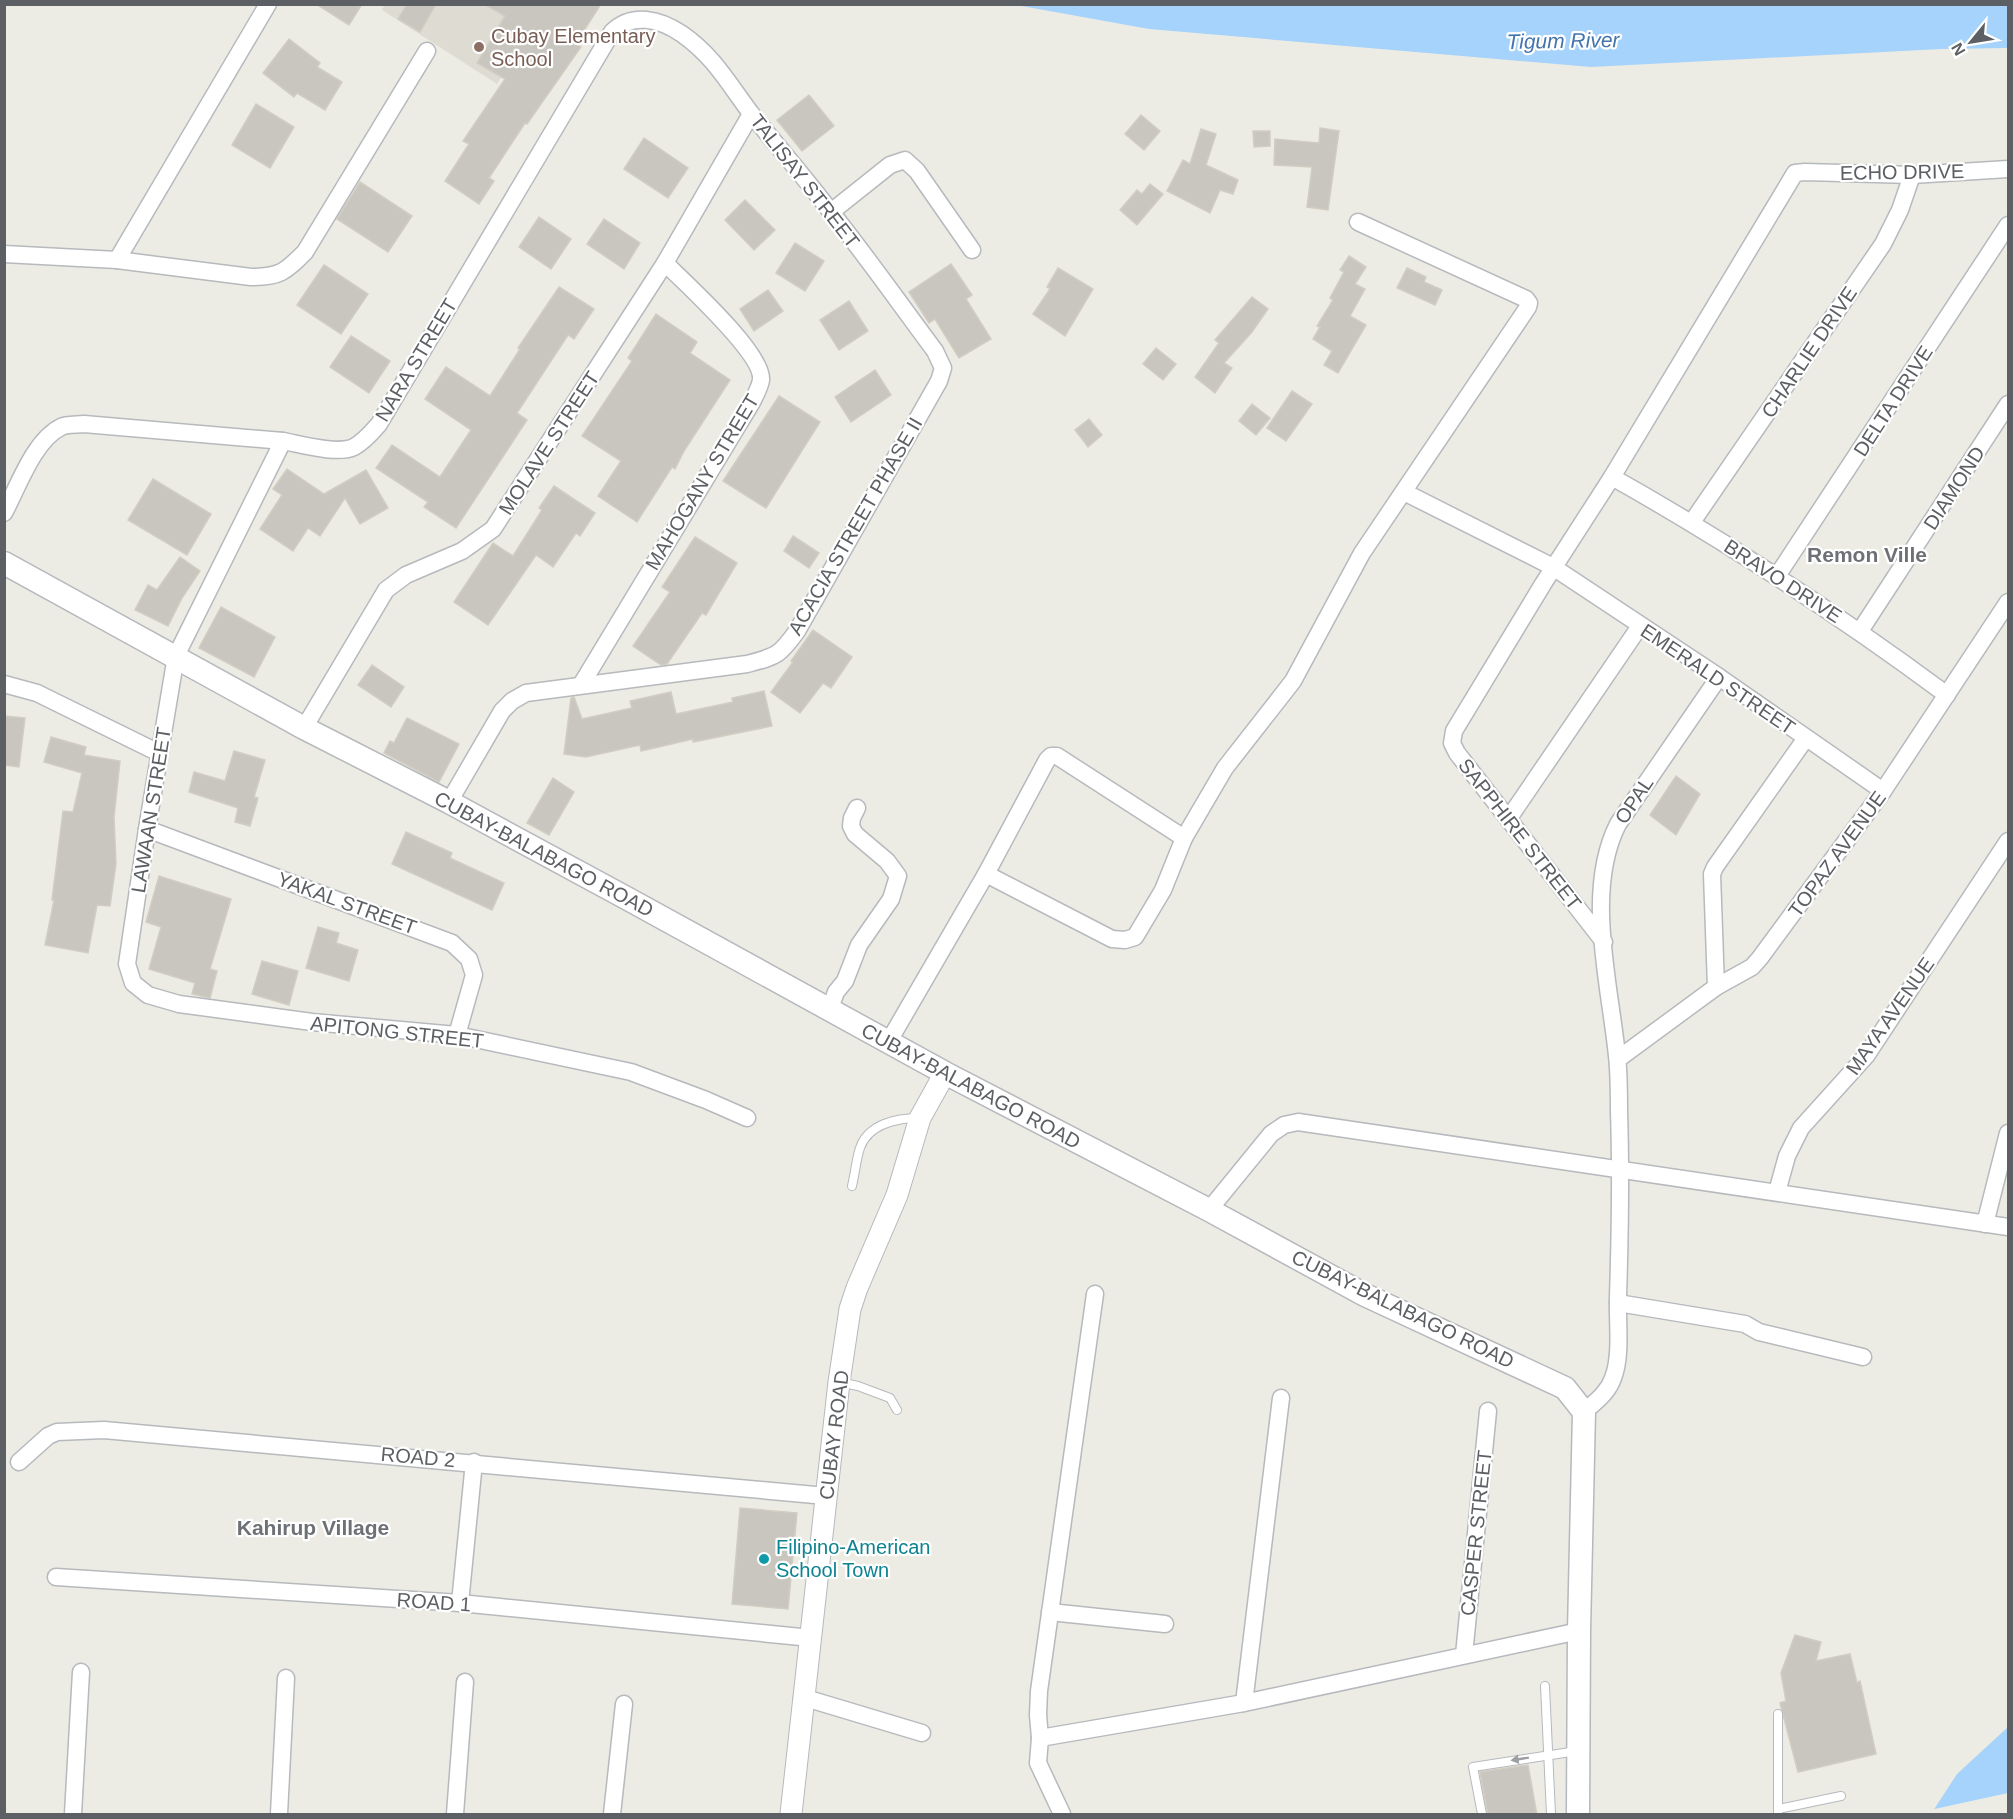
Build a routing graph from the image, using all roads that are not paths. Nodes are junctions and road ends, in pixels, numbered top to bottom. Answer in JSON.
{"nodes":[{"id":1,"x":268,"y":4,"type":"edge"},
{"id":2,"x":646,"y":18,"type":"joint"},
{"id":3,"x":427,"y":51,"type":"dead end"},
{"id":4,"x":752,"y":114,"type":"junction"},
{"id":5,"x":2008,"y":169,"type":"edge"},
{"id":6,"x":1795,"y":173,"type":"joint"},
{"id":7,"x":1912,"y":175,"type":"junction"},
{"id":8,"x":831,"y":212,"type":"junction"},
{"id":9,"x":1358,"y":222,"type":"dead end"},
{"id":10,"x":2008,"y":225,"type":"edge"},
{"id":11,"x":972,"y":250,"type":"dead end"},
{"id":12,"x":4,"y":254,"type":"edge"},
{"id":13,"x":117,"y":260,"type":"junction"},
{"id":14,"x":665,"y":263,"type":"junction"},
{"id":15,"x":943,"y":368,"type":"joint"},
{"id":16,"x":2008,"y":404,"type":"edge"},
{"id":17,"x":283,"y":441,"type":"junction"},
{"id":18,"x":1612,"y":477,"type":"junction"},
{"id":19,"x":1404,"y":492,"type":"junction"},
{"id":20,"x":4,"y":513,"type":"edge"},
{"id":21,"x":1692,"y":522,"type":"junction"},
{"id":22,"x":4,"y":563,"type":"edge"},
{"id":23,"x":1553,"y":567,"type":"junction"},
{"id":24,"x":1777,"y":576,"type":"junction"},
{"id":25,"x":2008,"y":602,"type":"edge"},
{"id":26,"x":1640,"y":626,"type":"junction"},
{"id":27,"x":1860,"y":631,"type":"junction"},
{"id":28,"x":176,"y":656,"type":"junction"},
{"id":29,"x":1719,"y":677,"type":"junction"},
{"id":30,"x":4,"y":684,"type":"edge"},
{"id":31,"x":581,"y":685,"type":"junction"},
{"id":32,"x":1947,"y":695,"type":"junction"},
{"id":33,"x":304,"y":728,"type":"junction"},
{"id":34,"x":1806,"y":738,"type":"junction"},
{"id":35,"x":159,"y":753,"type":"junction"},
{"id":36,"x":1883,"y":791,"type":"junction"},
{"id":37,"x":449,"y":802,"type":"junction"},
{"id":38,"x":858,"y":808,"type":"dead end"},
{"id":39,"x":1509,"y":818,"type":"junction"},
{"id":40,"x":147,"y":829,"type":"junction"},
{"id":41,"x":1184,"y":838,"type":"junction"},
{"id":42,"x":2008,"y":841,"type":"edge"},
{"id":43,"x":986,"y":874,"type":"junction"},
{"id":44,"x":1604,"y":942,"type":"junction"},
{"id":45,"x":127,"y":964,"type":"joint"},
{"id":46,"x":1716,"y":987,"type":"junction"},
{"id":47,"x":829,"y":1011,"type":"junction"},
{"id":48,"x":457,"y":1035,"type":"junction"},
{"id":49,"x":889,"y":1041,"type":"junction"},
{"id":50,"x":1618,"y":1059,"type":"junction"},
{"id":51,"x":945,"y":1073,"type":"junction"},
{"id":52,"x":747,"y":1118,"type":"dead end"},
{"id":53,"x":920,"y":1118,"type":"junction"},
{"id":54,"x":2008,"y":1132,"type":"edge"},
{"id":55,"x":1621,"y":1171,"type":"junction"},
{"id":56,"x":852,"y":1186,"type":"dead end"},
{"id":57,"x":1777,"y":1192,"type":"junction"},
{"id":58,"x":1209,"y":1210,"type":"junction"},
{"id":59,"x":1985,"y":1224,"type":"junction"},
{"id":60,"x":2008,"y":1227,"type":"edge"},
{"id":61,"x":1095,"y":1294,"type":"dead end"},
{"id":62,"x":1618,"y":1303,"type":"junction"},
{"id":63,"x":1863,"y":1357,"type":"dead end"},
{"id":64,"x":839,"y":1382,"type":"junction"},
{"id":65,"x":1281,"y":1398,"type":"dead end"},
{"id":66,"x":897,"y":1410,"type":"dead end"},
{"id":67,"x":1488,"y":1411,"type":"dead end"},
{"id":68,"x":1584,"y":1412,"type":"junction"},
{"id":69,"x":19,"y":1462,"type":"dead end"},
{"id":70,"x":474,"y":1462,"type":"junction"},
{"id":71,"x":826,"y":1496,"type":"junction"},
{"id":72,"x":56,"y":1577,"type":"dead end"},
{"id":73,"x":460,"y":1603,"type":"junction"},
{"id":74,"x":1050,"y":1612,"type":"junction"},
{"id":75,"x":1165,"y":1623,"type":"dead end"},
{"id":76,"x":1579,"y":1631,"type":"junction"},
{"id":77,"x":811,"y":1638,"type":"junction"},
{"id":78,"x":1464,"y":1655,"type":"junction"},
{"id":79,"x":81,"y":1672,"type":"dead end"},
{"id":80,"x":286,"y":1678,"type":"dead end"},
{"id":81,"x":465,"y":1682,"type":"dead end"},
{"id":82,"x":1545,"y":1686,"type":"dead end"},
{"id":83,"x":802,"y":1697,"type":"junction"},
{"id":84,"x":1244,"y":1703,"type":"junction"},
{"id":85,"x":624,"y":1704,"type":"dead end"},
{"id":86,"x":1778,"y":1714,"type":"dead end"},
{"id":87,"x":922,"y":1733,"type":"dead end"},
{"id":88,"x":1040,"y":1738,"type":"junction"},
{"id":89,"x":1578,"y":1751,"type":"junction"},
{"id":90,"x":1548,"y":1755,"type":"junction"},
{"id":91,"x":1841,"y":1796,"type":"dead end"},
{"id":92,"x":1778,"y":1812,"type":"edge"},
{"id":93,"x":73,"y":1815,"type":"edge"},
{"id":94,"x":279,"y":1815,"type":"edge"},
{"id":95,"x":455,"y":1815,"type":"edge"},
{"id":96,"x":612,"y":1815,"type":"edge"},
{"id":97,"x":791,"y":1815,"type":"edge"},
{"id":98,"x":1062,"y":1815,"type":"edge"},
{"id":99,"x":1482,"y":1815,"type":"edge"},
{"id":100,"x":1551,"y":1815,"type":"edge"},
{"id":101,"x":1578,"y":1815,"type":"edge"}],
"edges":[{"from":1,"to":13,"type":"street"},
{"from":2,"to":4,"type":"street","name":"TALISAY STREET"},
{"from":2,"to":17,"type":"street","name":"NARA STREET"},
{"from":3,"to":13,"type":"street"},
{"from":4,"to":8,"type":"street","name":"TALISAY STREET"},
{"from":4,"to":14,"type":"street","name":"MOLAVE STREET"},
{"from":5,"to":7,"type":"street","name":"ECHO DRIVE"},
{"from":6,"to":7,"type":"street","name":"ECHO DRIVE"},
{"from":6,"to":18,"type":"street","name":"SAPPHIRE STREET"},
{"from":7,"to":21,"type":"street","name":"CHARLIE DRIVE"},
{"from":8,"to":11,"type":"street"},
{"from":8,"to":15,"type":"street","name":"TALISAY STREET"},
{"from":9,"to":19,"type":"street"},
{"from":10,"to":24,"type":"street","name":"DELTA DRIVE"},
{"from":12,"to":13,"type":"street"},
{"from":14,"to":31,"type":"street","name":"MAHOGANY STREET"},
{"from":14,"to":33,"type":"street","name":"MOLAVE STREET"},
{"from":15,"to":31,"type":"street","name":"ACACIA STREET PHASE II"},
{"from":16,"to":27,"type":"street","name":"DIAMOND"},
{"from":17,"to":20,"type":"street","name":"NARA STREET"},
{"from":17,"to":28,"type":"street"},
{"from":18,"to":21,"type":"street","name":"BRAVO DRIVE"},
{"from":18,"to":23,"type":"street","name":"SAPPHIRE STREET"},
{"from":19,"to":23,"type":"street","name":"EMERALD STREET"},
{"from":19,"to":41,"type":"street"},
{"from":21,"to":24,"type":"street","name":"BRAVO DRIVE"},
{"from":22,"to":28,"type":"main road","name":"CUBAY-BALABAGO ROAD"},
{"from":23,"to":26,"type":"street","name":"EMERALD STREET"},
{"from":23,"to":39,"type":"street","name":"SAPPHIRE STREET"},
{"from":24,"to":27,"type":"street","name":"BRAVO DRIVE"},
{"from":25,"to":32,"type":"street","name":"TOPAZ AVENUE"},
{"from":26,"to":29,"type":"street","name":"EMERALD STREET"},
{"from":26,"to":39,"type":"street"},
{"from":27,"to":32,"type":"street","name":"BRAVO DRIVE"},
{"from":28,"to":33,"type":"main road","name":"CUBAY-BALABAGO ROAD"},
{"from":28,"to":35,"type":"street","name":"LAWAAN STREET"},
{"from":29,"to":34,"type":"street","name":"EMERALD STREET"},
{"from":29,"to":44,"type":"street","name":"OPAL"},
{"from":30,"to":35,"type":"street"},
{"from":31,"to":37,"type":"street","name":"ACACIA STREET PHASE II"},
{"from":32,"to":36,"type":"street","name":"TOPAZ AVENUE"},
{"from":33,"to":37,"type":"main road","name":"CUBAY-BALABAGO ROAD"},
{"from":34,"to":36,"type":"street","name":"EMERALD STREET"},
{"from":34,"to":46,"type":"street"},
{"from":35,"to":40,"type":"street","name":"LAWAAN STREET"},
{"from":36,"to":46,"type":"street","name":"TOPAZ AVENUE"},
{"from":37,"to":47,"type":"main road","name":"CUBAY-BALABAGO ROAD"},
{"from":38,"to":47,"type":"street"},
{"from":39,"to":44,"type":"street","name":"SAPPHIRE STREET"},
{"from":40,"to":45,"type":"street","name":"LAWAAN STREET"},
{"from":40,"to":48,"type":"street","name":"YAKAL STREET"},
{"from":41,"to":43,"type":"street"},
{"from":41,"to":43,"type":"street"},
{"from":42,"to":57,"type":"street","name":"MAYA AVENUE"},
{"from":43,"to":49,"type":"street"},
{"from":44,"to":50,"type":"street","name":"OPAL"},
{"from":45,"to":48,"type":"street","name":"APITONG STREET"},
{"from":46,"to":50,"type":"street","name":"TOPAZ AVENUE"},
{"from":47,"to":49,"type":"main road","name":"CUBAY-BALABAGO ROAD"},
{"from":48,"to":52,"type":"street","name":"APITONG STREET"},
{"from":49,"to":51,"type":"main road","name":"CUBAY-BALABAGO ROAD"},
{"from":50,"to":55,"type":"street","name":"OPAL"},
{"from":51,"to":53,"type":"street","name":"CUBAY ROAD"},
{"from":51,"to":58,"type":"main road","name":"CUBAY-BALABAGO ROAD"},
{"from":53,"to":56,"type":"lane"},
{"from":53,"to":64,"type":"street","name":"CUBAY ROAD"},
{"from":54,"to":59,"type":"street"},
{"from":55,"to":57,"type":"street"},
{"from":55,"to":58,"type":"street"},
{"from":55,"to":62,"type":"street","name":"OPAL"},
{"from":57,"to":59,"type":"street"},
{"from":58,"to":68,"type":"main road","name":"CUBAY-BALABAGO ROAD"},
{"from":59,"to":60,"type":"street"},
{"from":61,"to":74,"type":"street"},
{"from":62,"to":63,"type":"street"},
{"from":62,"to":68,"type":"street","name":"OPAL"},
{"from":64,"to":66,"type":"lane"},
{"from":64,"to":71,"type":"street","name":"CUBAY ROAD"},
{"from":65,"to":84,"type":"street"},
{"from":67,"to":78,"type":"street","name":"CASPER STREET"},
{"from":68,"to":76,"type":"main road"},
{"from":69,"to":70,"type":"street","name":"ROAD 2"},
{"from":70,"to":71,"type":"street","name":"ROAD 2"},
{"from":70,"to":73,"type":"street"},
{"from":71,"to":77,"type":"street","name":"CUBAY ROAD"},
{"from":72,"to":73,"type":"street","name":"ROAD 1"},
{"from":73,"to":77,"type":"street","name":"ROAD 1"},
{"from":74,"to":75,"type":"street"},
{"from":74,"to":88,"type":"street"},
{"from":76,"to":78,"type":"street"},
{"from":76,"to":89,"type":"main road"},
{"from":77,"to":83,"type":"street","name":"CUBAY ROAD"},
{"from":78,"to":84,"type":"street"},
{"from":79,"to":93,"type":"street"},
{"from":80,"to":94,"type":"street"},
{"from":81,"to":95,"type":"street"},
{"from":82,"to":90,"type":"lane"},
{"from":83,"to":87,"type":"street"},
{"from":83,"to":97,"type":"street","name":"CUBAY ROAD"},
{"from":84,"to":88,"type":"street"},
{"from":85,"to":96,"type":"street"},
{"from":86,"to":92,"type":"lane"},
{"from":88,"to":98,"type":"street"},
{"from":89,"to":90,"type":"lane"},
{"from":89,"to":101,"type":"main road"},
{"from":90,"to":99,"type":"lane","one_way":true},
{"from":90,"to":100,"type":"lane"},
{"from":91,"to":92,"type":"lane"}]}
